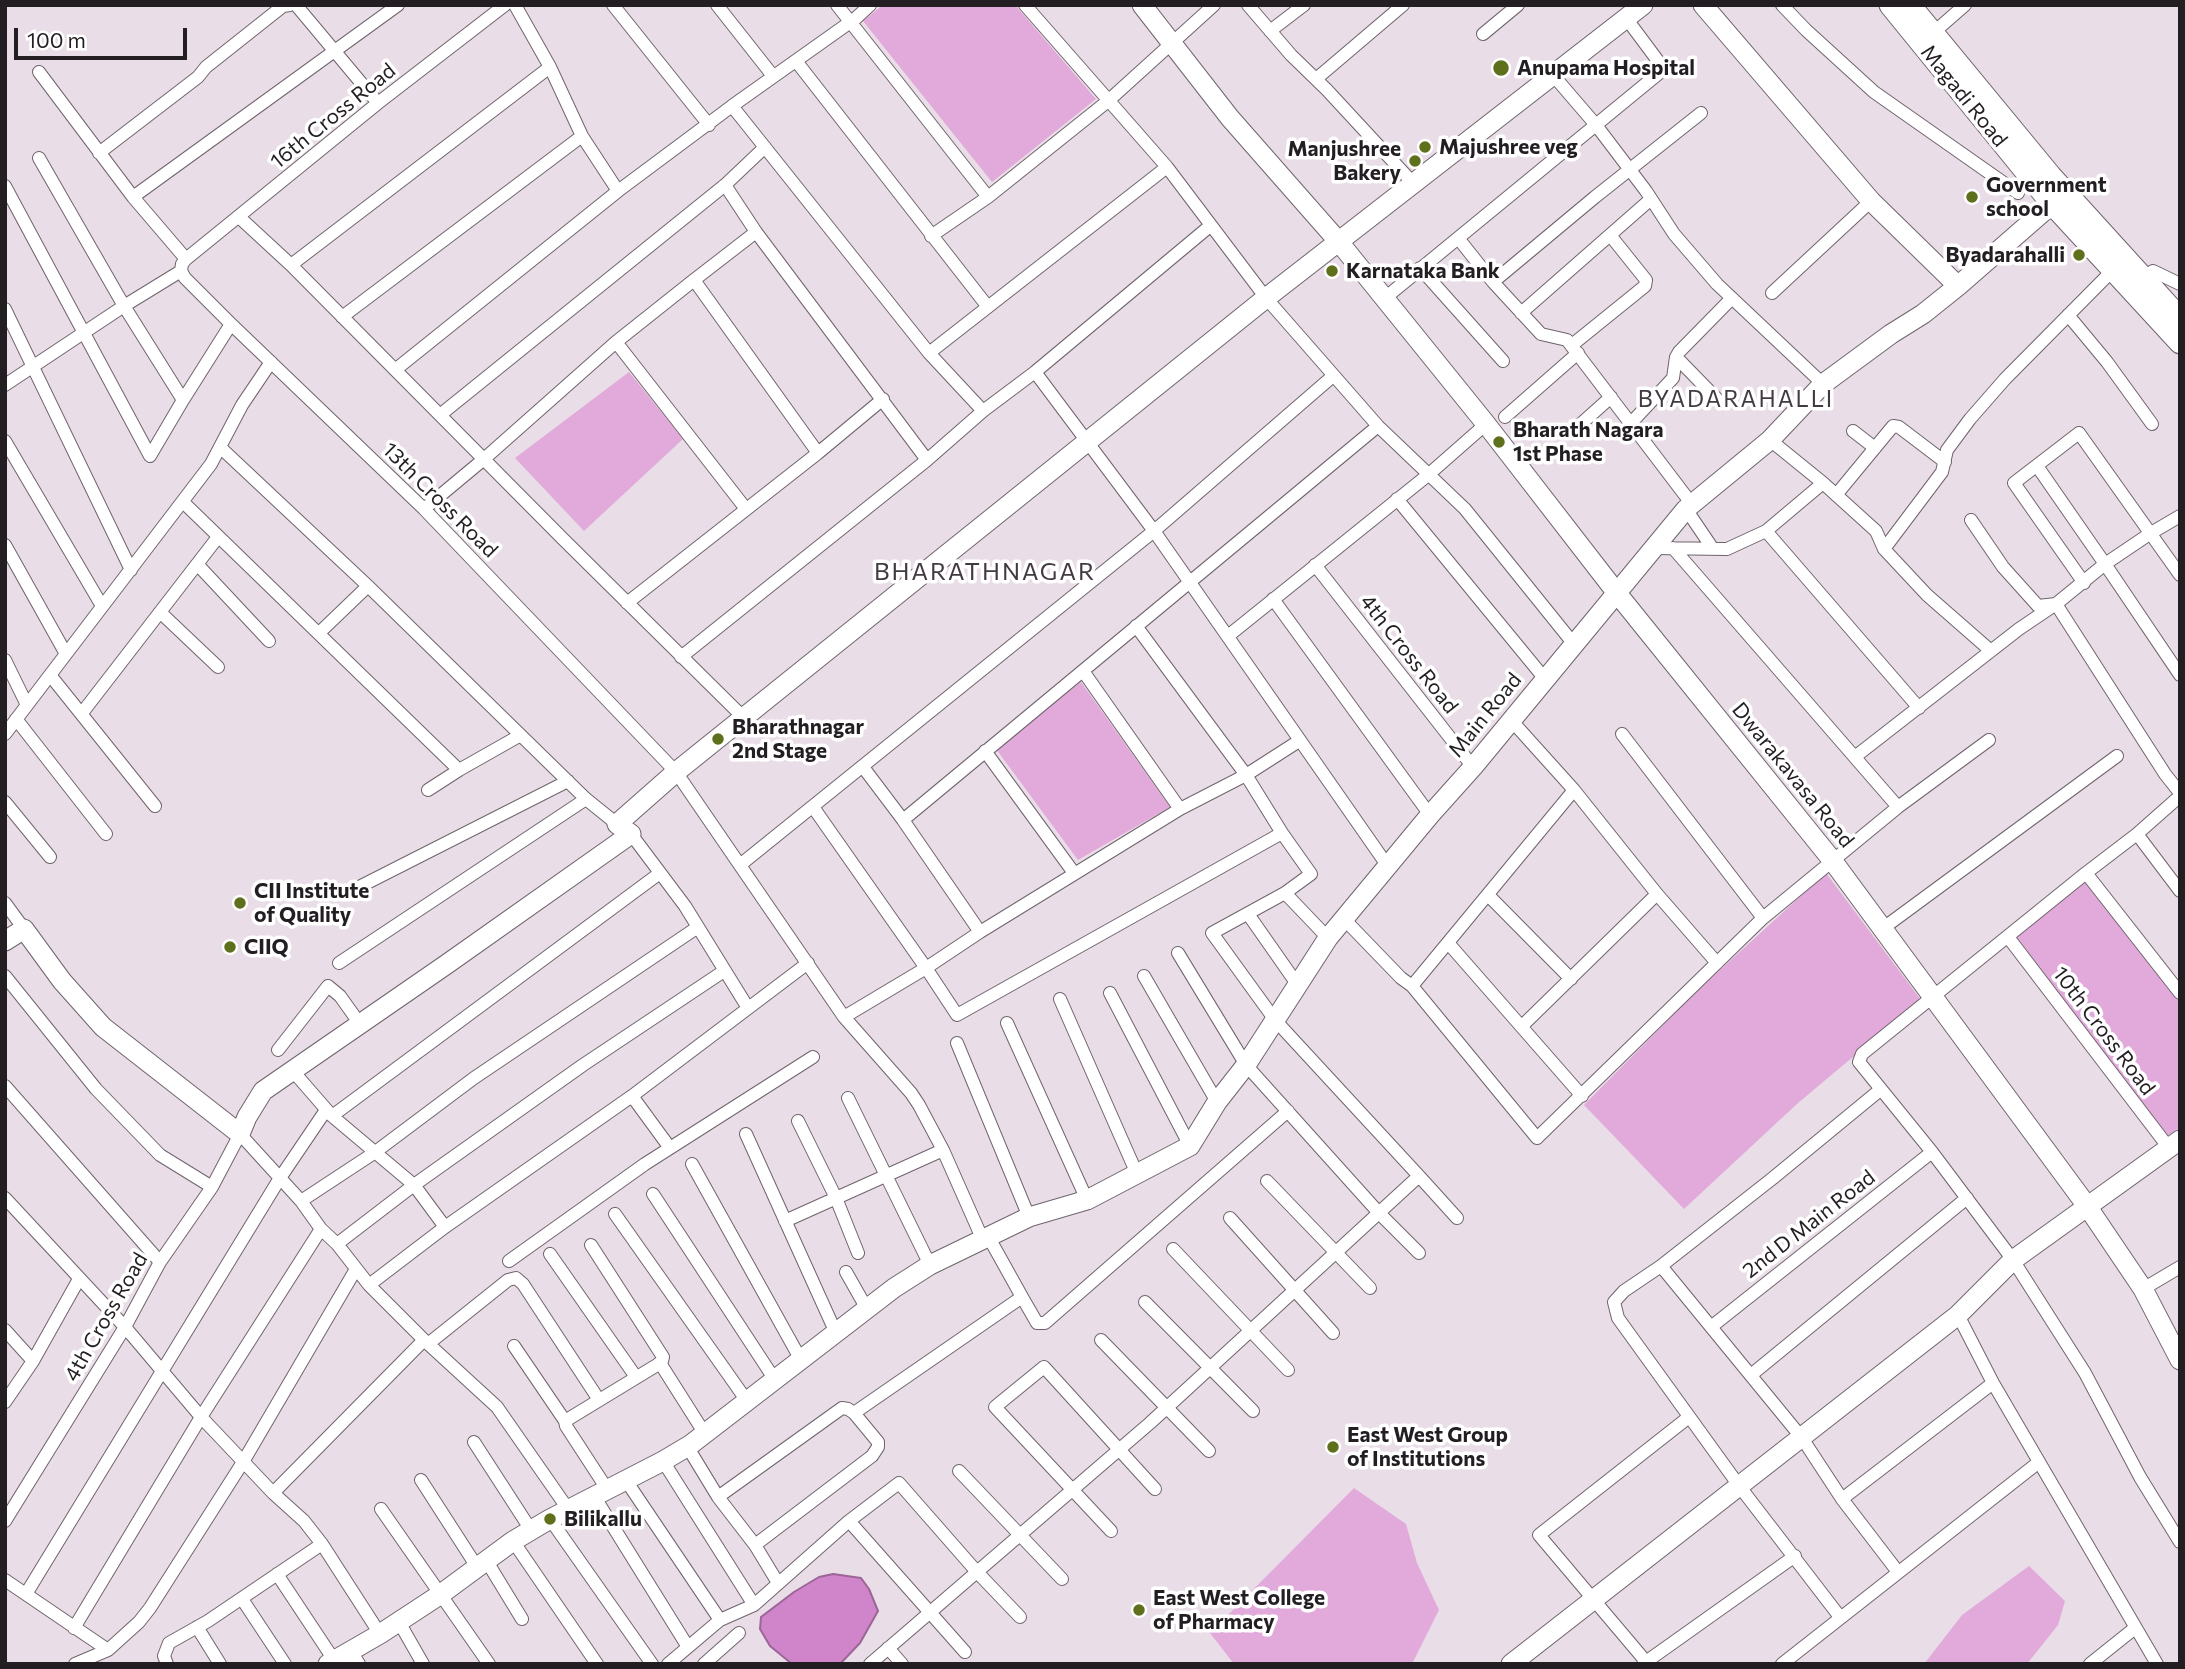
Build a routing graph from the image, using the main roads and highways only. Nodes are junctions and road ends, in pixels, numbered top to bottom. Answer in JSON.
{"nodes":[{"id":1,"x":1890,"y":5,"type":"edge"},
{"id":2,"x":1910,"y":5,"type":"edge"},
{"id":3,"x":2118,"y":265,"type":"junction"},
{"id":4,"x":2135,"y":284,"type":"junction"},
{"id":5,"x":2180,"y":318,"type":"edge"},
{"id":6,"x":2180,"y":343,"type":"edge"}],
"edges":[{"from":1,"to":3,"type":"main road","name":"Magadi Road"},
{"from":2,"to":3,"type":"main road","name":"Magadi Road"},
{"from":3,"to":4,"type":"main road","name":"Magadi Road"},
{"from":4,"to":5,"type":"main road","name":"Magadi Road"},
{"from":4,"to":6,"type":"main road","name":"Magadi Road"}]}
